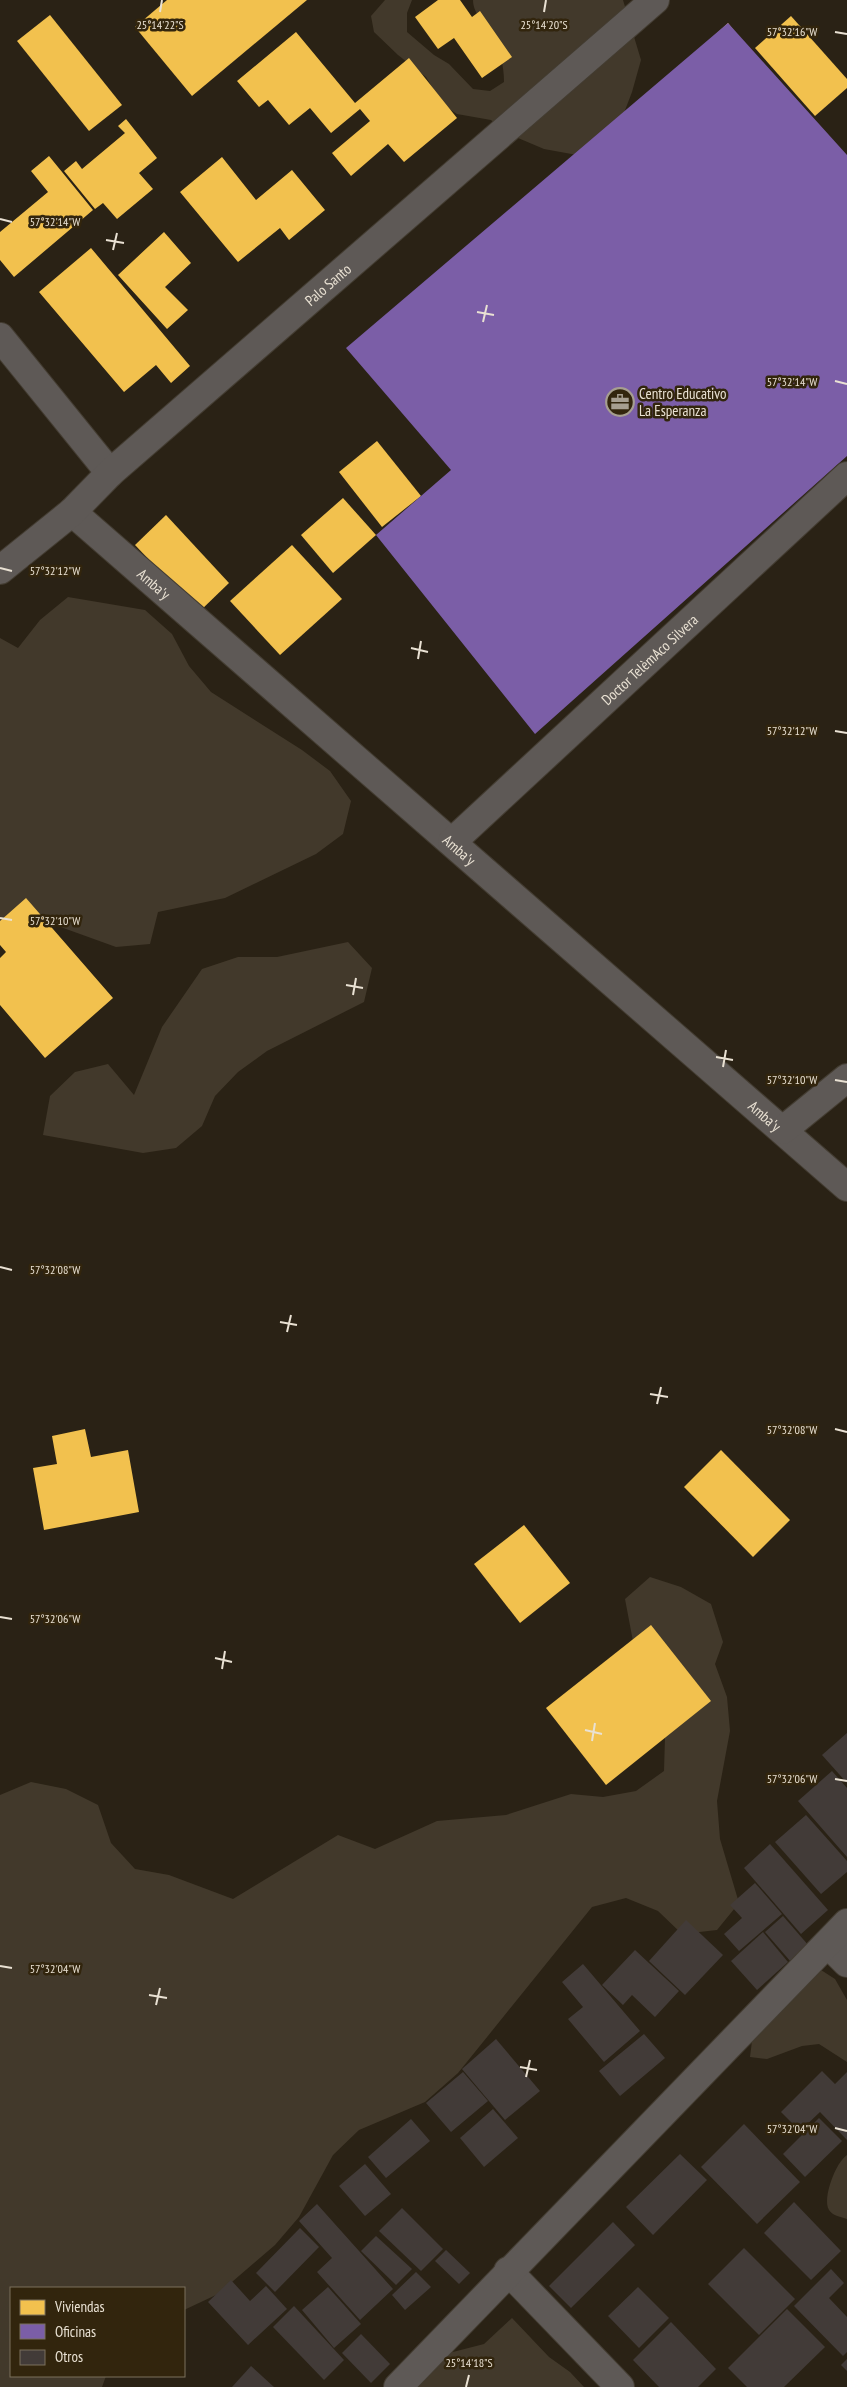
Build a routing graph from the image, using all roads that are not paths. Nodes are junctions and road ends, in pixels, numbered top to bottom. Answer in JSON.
{"nodes":[{"id":1,"x":655,"y":0,"type":"edge"},
{"id":2,"x":0,"y":337,"type":"edge"},
{"id":3,"x":110,"y":473,"type":"junction"},
{"id":4,"x":847,"y":476,"type":"edge"},
{"id":5,"x":72,"y":512,"type":"junction"},
{"id":6,"x":0,"y":570,"type":"edge"},
{"id":7,"x":452,"y":842,"type":"junction"},
{"id":8,"x":847,"y":1078,"type":"edge"},
{"id":9,"x":783,"y":1130,"type":"junction"},
{"id":10,"x":847,"y":1187,"type":"edge"},
{"id":11,"x":847,"y":1923,"type":"edge"},
{"id":12,"x":828,"y":1944,"type":"junction"},
{"id":13,"x":847,"y":1963,"type":"edge"},
{"id":14,"x":508,"y":2271,"type":"junction"},
{"id":15,"x":398,"y":2387,"type":"edge"},
{"id":16,"x":620,"y":2387,"type":"edge"}],
"edges":[{"from":1,"to":3,"type":"street","name":"Palo Santo"},
{"from":2,"to":3,"type":"street"},
{"from":3,"to":5,"type":"street","name":"Palo Santo"},
{"from":4,"to":7,"type":"street","name":"Doctor TelèmAco Silvera"},
{"from":5,"to":6,"type":"street","name":"Palo Santo"},
{"from":5,"to":7,"type":"street","name":"Amba'y"},
{"from":7,"to":9,"type":"street","name":"Amba'y"},
{"from":8,"to":9,"type":"street"},
{"from":9,"to":10,"type":"street","name":"Amba'y"},
{"from":11,"to":12,"type":"street"},
{"from":12,"to":13,"type":"street"},
{"from":12,"to":14,"type":"street"},
{"from":14,"to":15,"type":"street"},
{"from":14,"to":16,"type":"street"}]}
